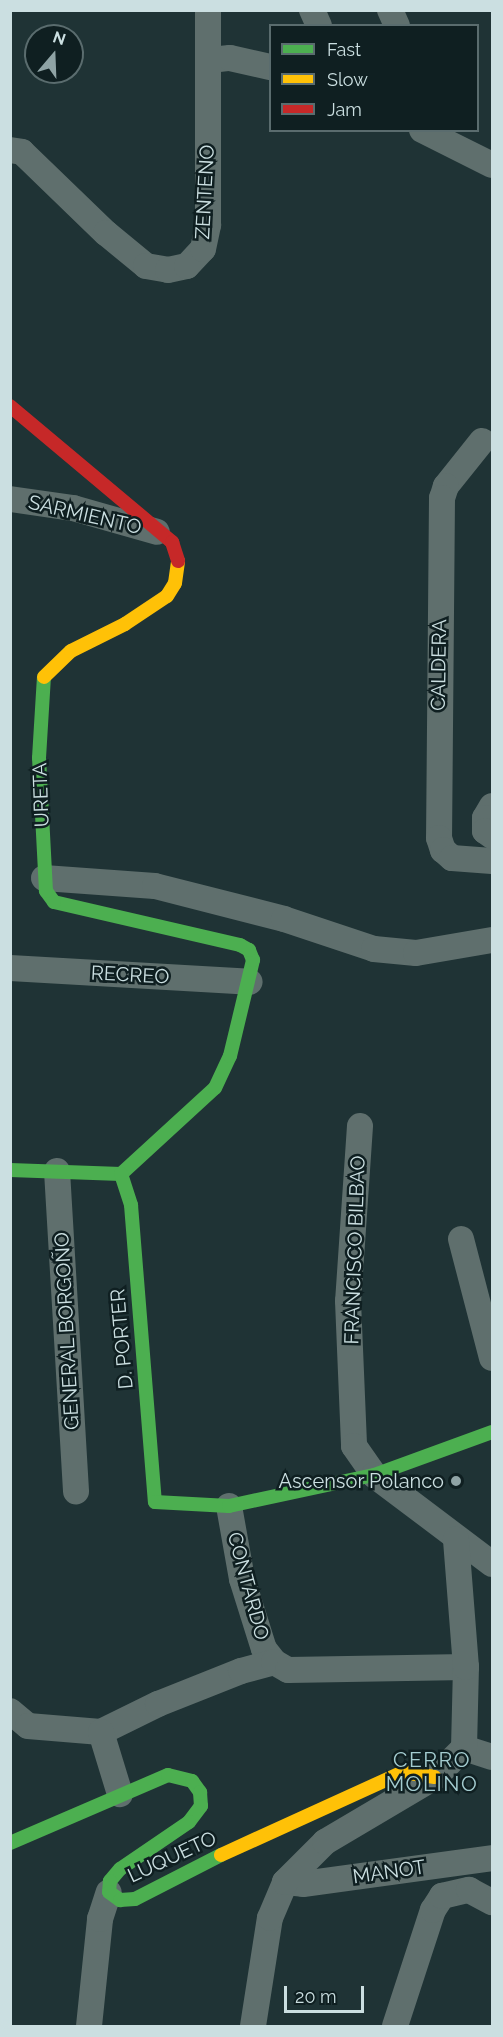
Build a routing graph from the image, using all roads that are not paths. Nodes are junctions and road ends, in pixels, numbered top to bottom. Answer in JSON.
{"nodes":[{"id":1,"x":208,"y":10,"type":"edge"},
{"id":2,"x":390,"y":10,"type":"edge"},
{"id":3,"x":396,"y":24,"type":"edge"},
{"id":4,"x":210,"y":60,"type":"junction"},
{"id":5,"x":269,"y":67,"type":"edge"},
{"id":6,"x":426,"y":132,"type":"edge"},
{"id":7,"x":10,"y":150,"type":"edge"},
{"id":8,"x":492,"y":165,"type":"edge"},
{"id":9,"x":10,"y":406,"type":"edge"},
{"id":10,"x":482,"y":441,"type":"dead end"},
{"id":11,"x":10,"y":499,"type":"edge"},
{"id":12,"x":160,"y":533,"type":"junction"},
{"id":13,"x":492,"y":806,"type":"edge"},
{"id":14,"x":492,"y":836,"type":"edge"},
{"id":15,"x":492,"y":861,"type":"edge"},
{"id":16,"x":105,"y":865,"type":"dead end"},
{"id":17,"x":44,"y":879,"type":"junction"},
{"id":18,"x":248,"y":909,"type":"junction"},
{"id":19,"x":492,"y":940,"type":"edge"},
{"id":20,"x":10,"y":968,"type":"edge"},
{"id":21,"x":250,"y":982,"type":"junction"},
{"id":22,"x":360,"y":1126,"type":"dead end"},
{"id":23,"x":188,"y":1132,"type":"dead end"},
{"id":24,"x":154,"y":1140,"type":"junction"},
{"id":25,"x":10,"y":1170,"type":"edge"},
{"id":26,"x":57,"y":1171,"type":"junction"},
{"id":27,"x":121,"y":1174,"type":"junction"},
{"id":28,"x":461,"y":1239,"type":"dead end"},
{"id":29,"x":492,"y":1358,"type":"edge"},
{"id":30,"x":492,"y":1432,"type":"edge"},
{"id":31,"x":374,"y":1475,"type":"junction"},
{"id":32,"x":76,"y":1491,"type":"dead end"},
{"id":33,"x":229,"y":1506,"type":"junction"},
{"id":34,"x":456,"y":1539,"type":"junction"},
{"id":35,"x":492,"y":1564,"type":"edge"},
{"id":36,"x":274,"y":1662,"type":"junction"},
{"id":37,"x":466,"y":1667,"type":"junction"},
{"id":38,"x":10,"y":1711,"type":"edge"},
{"id":39,"x":101,"y":1732,"type":"junction"},
{"id":40,"x":464,"y":1748,"type":"junction"},
{"id":41,"x":492,"y":1756,"type":"edge"},
{"id":42,"x":435,"y":1776,"type":"junction"},
{"id":43,"x":120,"y":1794,"type":"junction"},
{"id":44,"x":10,"y":1843,"type":"edge"},
{"id":45,"x":492,"y":1858,"type":"edge"},
{"id":46,"x":492,"y":1865,"type":"edge"},
{"id":47,"x":285,"y":1882,"type":"junction"},
{"id":48,"x":469,"y":1890,"type":"junction"},
{"id":49,"x":109,"y":1892,"type":"junction"},
{"id":50,"x":492,"y":1902,"type":"edge"},
{"id":51,"x":89,"y":2026,"type":"edge"},
{"id":52,"x":253,"y":2026,"type":"edge"},
{"id":53,"x":395,"y":2026,"type":"edge"}],
"edges":[{"from":1,"to":4,"type":"street","name":"ZENTENO"},
{"from":2,"to":3,"type":"street"},
{"from":4,"to":5,"type":"street"},
{"from":4,"to":7,"type":"street","name":"ZENTENO"},
{"from":6,"to":8,"type":"street"},
{"from":9,"to":12,"type":"street","name":"URETA"},
{"from":10,"to":15,"type":"street","name":"CALDERA"},
{"from":11,"to":12,"type":"street","name":"SARMIENTO"},
{"from":12,"to":17,"type":"street","name":"URETA"},
{"from":13,"to":14,"type":"street"},
{"from":16,"to":18,"type":"street"},
{"from":17,"to":18,"type":"street"},
{"from":17,"to":21,"type":"street","name":"URETA"},
{"from":18,"to":19,"type":"street"},
{"from":20,"to":21,"type":"street","name":"RECREO"},
{"from":21,"to":24,"type":"street","name":"URETA"},
{"from":22,"to":31,"type":"street","name":"FRANCISCO BILBAO"},
{"from":23,"to":24,"type":"street"},
{"from":24,"to":27,"type":"street","name":"URETA"},
{"from":25,"to":26,"type":"street"},
{"from":26,"to":27,"type":"street"},
{"from":26,"to":32,"type":"street","name":"GENERAL BORGOÑO"},
{"from":27,"to":33,"type":"street","name":"D. PORTER"},
{"from":28,"to":29,"type":"street"},
{"from":30,"to":31,"type":"street"},
{"from":31,"to":33,"type":"street"},
{"from":31,"to":34,"type":"street","name":"FRANCISCO BILBAO"},
{"from":33,"to":36,"type":"street","name":"CONTARDO"},
{"from":34,"to":35,"type":"street","name":"FRANCISCO BILBAO"},
{"from":34,"to":37,"type":"street"},
{"from":36,"to":37,"type":"street"},
{"from":36,"to":39,"type":"street"},
{"from":37,"to":40,"type":"street"},
{"from":38,"to":39,"type":"street"},
{"from":39,"to":43,"type":"street"},
{"from":40,"to":41,"type":"street"},
{"from":40,"to":42,"type":"street"},
{"from":42,"to":47,"type":"street"},
{"from":42,"to":49,"type":"street","name":"LUQUETO"},
{"from":43,"to":44,"type":"street","name":"LUQUETO"},
{"from":43,"to":49,"type":"street","name":"LUQUETO"},
{"from":45,"to":47,"type":"street","name":"MANOT"},
{"from":46,"to":48,"type":"street"},
{"from":47,"to":52,"type":"street"},
{"from":48,"to":50,"type":"street"},
{"from":48,"to":53,"type":"street"},
{"from":49,"to":51,"type":"street"}]}
